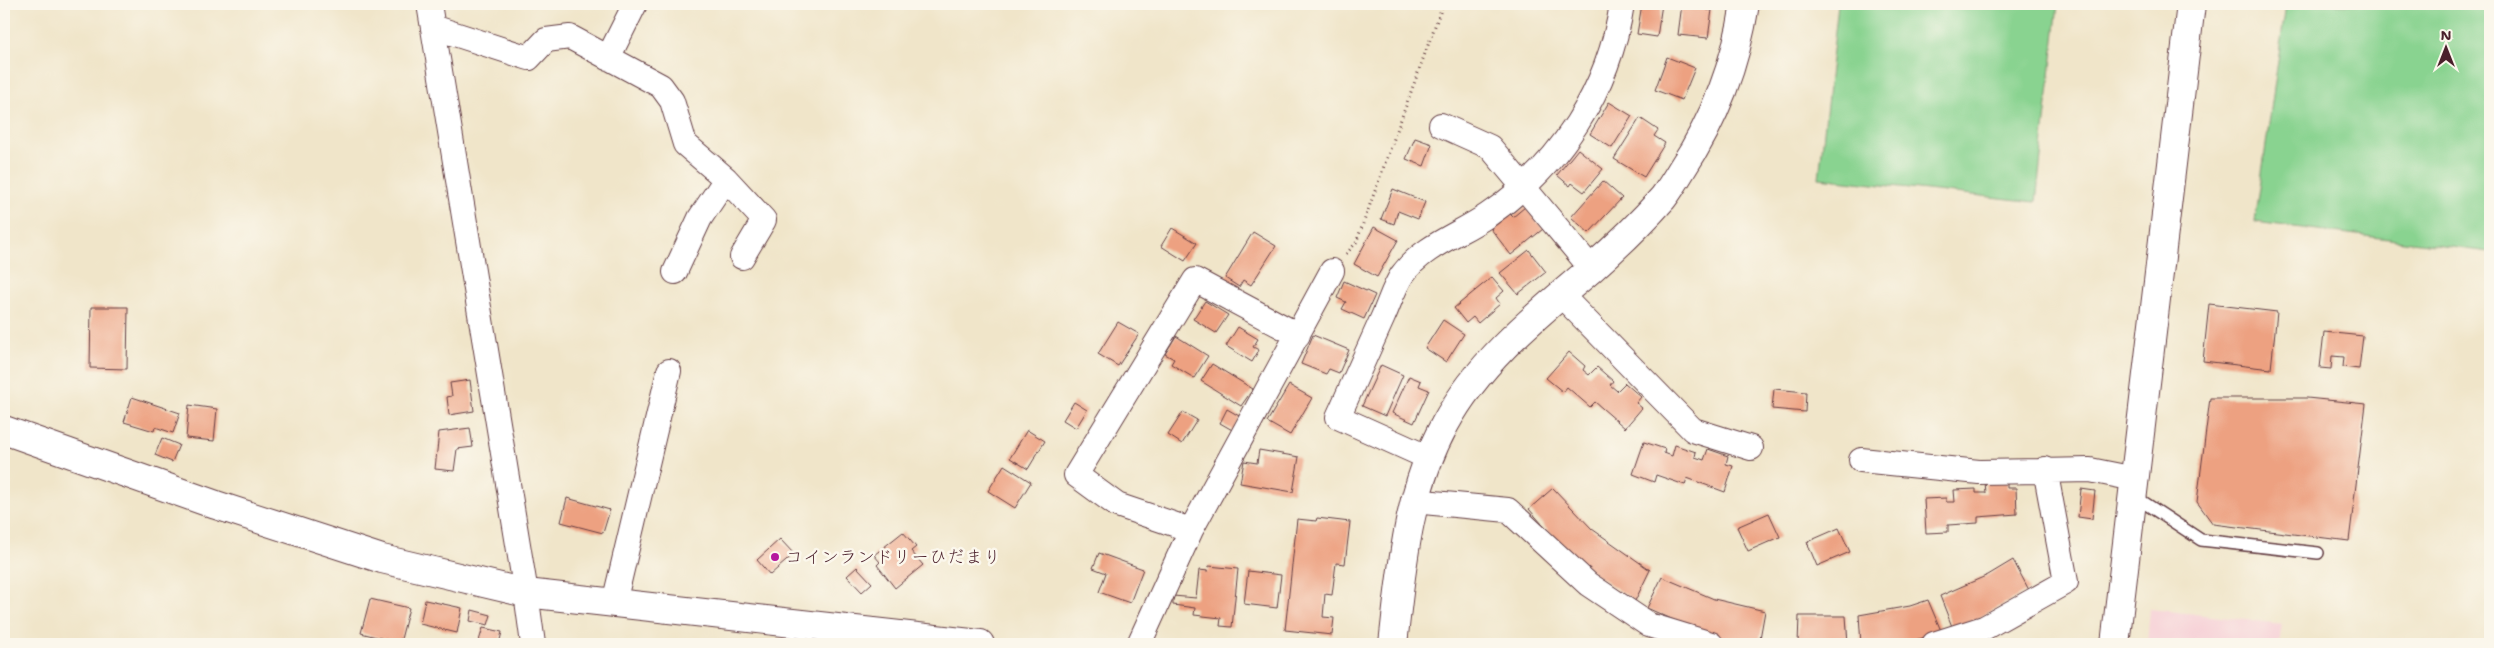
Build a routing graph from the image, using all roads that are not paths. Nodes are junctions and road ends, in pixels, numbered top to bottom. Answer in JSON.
{"nodes":[{"id":1,"x":430,"y":4,"type":"edge"},
{"id":2,"x":635,"y":4,"type":"edge"},
{"id":3,"x":1622,"y":4,"type":"edge"},
{"id":4,"x":1746,"y":4,"type":"edge"},
{"id":5,"x":2191,"y":4,"type":"edge"},
{"id":6,"x":434,"y":27,"type":"junction"},
{"id":7,"x":608,"y":58,"type":"junction"},
{"id":8,"x":1441,"y":126,"type":"dead end"},
{"id":9,"x":726,"y":179,"type":"junction"},
{"id":10,"x":1524,"y":188,"type":"junction"},
{"id":11,"x":742,"y":257,"type":"dead end"},
{"id":12,"x":1591,"y":268,"type":"junction"},
{"id":13,"x":676,"y":272,"type":"dead end"},
{"id":14,"x":1332,"y":272,"type":"road end"},
{"id":15,"x":1560,"y":294,"type":"junction"},
{"id":16,"x":1298,"y":334,"type":"junction"},
{"id":17,"x":669,"y":371,"type":"dead end"},
{"id":18,"x":4,"y":430,"type":"edge"},
{"id":19,"x":1751,"y":448,"type":"dead end"},
{"id":20,"x":1429,"y":458,"type":"junction"},
{"id":21,"x":1861,"y":460,"type":"dead end"},
{"id":22,"x":2045,"y":469,"type":"junction"},
{"id":23,"x":2134,"y":487,"type":"junction"},
{"id":24,"x":1413,"y":501,"type":"junction"},
{"id":25,"x":1191,"y":530,"type":"junction"},
{"id":26,"x":2318,"y":553,"type":"dead end"},
{"id":27,"x":526,"y":593,"type":"junction"},
{"id":28,"x":614,"y":603,"type":"junction"},
{"id":29,"x":533,"y":644,"type":"edge"},
{"id":30,"x":980,"y":644,"type":"edge"},
{"id":31,"x":1139,"y":644,"type":"edge"},
{"id":32,"x":1393,"y":644,"type":"edge"},
{"id":33,"x":1711,"y":644,"type":"edge"},
{"id":34,"x":1934,"y":644,"type":"edge"},
{"id":35,"x":2115,"y":644,"type":"edge"}],
"edges":[{"from":1,"to":6,"type":"street"},
{"from":2,"to":7,"type":"street"},
{"from":3,"to":10,"type":"street"},
{"from":4,"to":12,"type":"street"},
{"from":5,"to":23,"type":"street"},
{"from":6,"to":7,"type":"street"},
{"from":6,"to":27,"type":"street"},
{"from":7,"to":9,"type":"street"},
{"from":8,"to":10,"type":"street"},
{"from":9,"to":11,"type":"street"},
{"from":9,"to":13,"type":"street"},
{"from":10,"to":12,"type":"street"},
{"from":10,"to":20,"type":"street"},
{"from":12,"to":15,"type":"street"},
{"from":14,"to":16,"type":"street"},
{"from":15,"to":19,"type":"street"},
{"from":15,"to":20,"type":"street"},
{"from":16,"to":25,"type":"street"},
{"from":16,"to":25,"type":"street"},
{"from":17,"to":28,"type":"street"},
{"from":18,"to":27,"type":"street"},
{"from":20,"to":24,"type":"street"},
{"from":21,"to":22,"type":"street"},
{"from":22,"to":23,"type":"street"},
{"from":22,"to":34,"type":"street"},
{"from":23,"to":26,"type":"lane"},
{"from":23,"to":35,"type":"street"},
{"from":24,"to":32,"type":"street"},
{"from":24,"to":33,"type":"street"},
{"from":25,"to":31,"type":"street"},
{"from":27,"to":28,"type":"street"},
{"from":27,"to":29,"type":"street"},
{"from":28,"to":30,"type":"street"}]}
